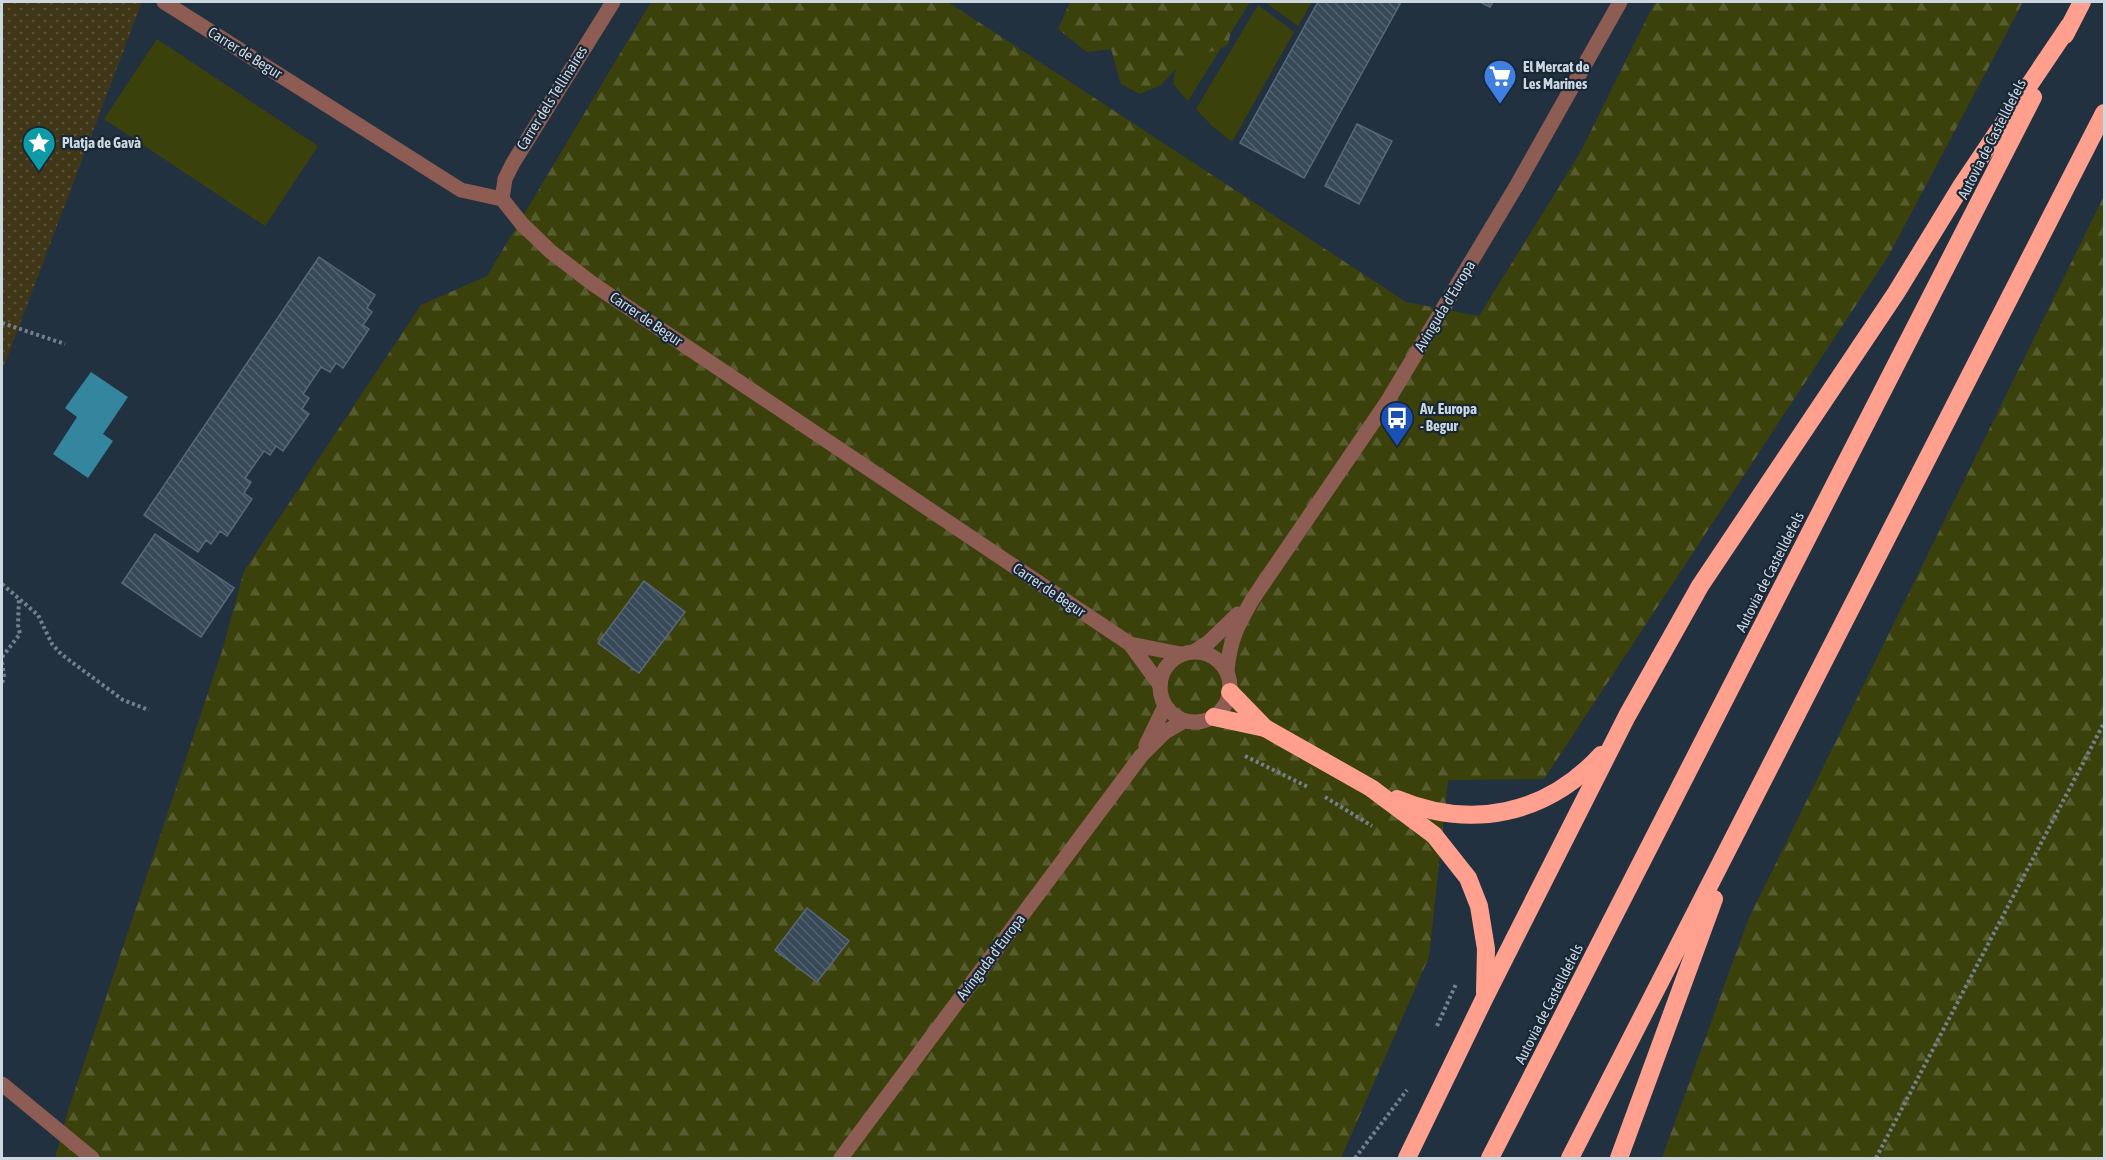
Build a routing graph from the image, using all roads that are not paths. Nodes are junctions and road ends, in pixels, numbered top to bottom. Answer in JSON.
{"nodes":[{"id":1,"x":164,"y":2,"type":"edge"},
{"id":2,"x":613,"y":2,"type":"edge"},
{"id":3,"x":1620,"y":2,"type":"edge"},
{"id":4,"x":2082,"y":2,"type":"edge"},
{"id":5,"x":2070,"y":26,"type":"junction"},
{"id":6,"x":2104,"y":113,"type":"edge"},
{"id":7,"x":502,"y":199,"type":"junction"},
{"id":8,"x":1252,"y":600,"type":"junction"},
{"id":9,"x":1130,"y":644,"type":"junction"},
{"id":10,"x":1188,"y":653,"type":"junction"},
{"id":11,"x":1227,"y":670,"type":"junction"},
{"id":12,"x":1160,"y":685,"type":"junction"},
{"id":13,"x":1230,"y":692,"type":"junction"},
{"id":14,"x":1165,"y":705,"type":"junction"},
{"id":15,"x":1627,"y":716,"type":"junction"},
{"id":16,"x":1214,"y":717,"type":"junction"},
{"id":17,"x":1184,"y":721,"type":"junction"},
{"id":18,"x":1264,"y":728,"type":"junction"},
{"id":19,"x":1141,"y":756,"type":"junction"},
{"id":20,"x":1371,"y":788,"type":"junction"},
{"id":21,"x":1742,"y":822,"type":"junction"},
{"id":22,"x":1485,"y":997,"type":"junction"},
{"id":23,"x":2,"y":1084,"type":"edge"},
{"id":24,"x":92,"y":1158,"type":"edge"},
{"id":25,"x":841,"y":1158,"type":"edge"},
{"id":26,"x":1407,"y":1158,"type":"edge"},
{"id":27,"x":1490,"y":1158,"type":"edge"},
{"id":28,"x":1570,"y":1158,"type":"edge"},
{"id":29,"x":1619,"y":1158,"type":"edge"}],
"edges":[{"from":1,"to":7,"type":"street","name":"Carrer de Begur"},
{"from":2,"to":7,"type":"street","name":"Carrer dels Tellinaires"},
{"from":3,"to":8,"type":"street","name":"Avinguda d'Europa"},
{"from":4,"to":5,"type":"highway","name":"Autovia de Castelldefels"},
{"from":5,"to":15,"type":"highway"},
{"from":5,"to":27,"type":"highway","name":"Autovia de Castelldefels"},
{"from":6,"to":21,"type":"highway"},
{"from":7,"to":9,"type":"street","name":"Carrer de Begur"},
{"from":8,"to":10,"type":"street","name":"Avinguda d'Europa"},
{"from":8,"to":11,"type":"street","name":"Avinguda d'Europa"},
{"from":9,"to":10,"type":"street","name":"Carrer de Begur"},
{"from":9,"to":12,"type":"street","name":"Carrer de Begur"},
{"from":10,"to":11,"type":"street"},
{"from":10,"to":12,"type":"street"},
{"from":11,"to":13,"type":"street"},
{"from":12,"to":14,"type":"street"},
{"from":13,"to":16,"type":"street"},
{"from":13,"to":18,"type":"highway"},
{"from":14,"to":17,"type":"street"},
{"from":14,"to":19,"type":"street","name":"Avinguda d'Europa"},
{"from":15,"to":20,"type":"highway"},
{"from":15,"to":22,"type":"highway"},
{"from":16,"to":17,"type":"street"},
{"from":16,"to":18,"type":"highway"},
{"from":17,"to":19,"type":"street","name":"Avinguda d'Europa"},
{"from":18,"to":20,"type":"highway"},
{"from":19,"to":25,"type":"street","name":"Avinguda d'Europa"},
{"from":20,"to":22,"type":"highway"},
{"from":21,"to":28,"type":"highway"},
{"from":21,"to":29,"type":"highway"},
{"from":22,"to":26,"type":"highway"},
{"from":23,"to":24,"type":"street"}]}
